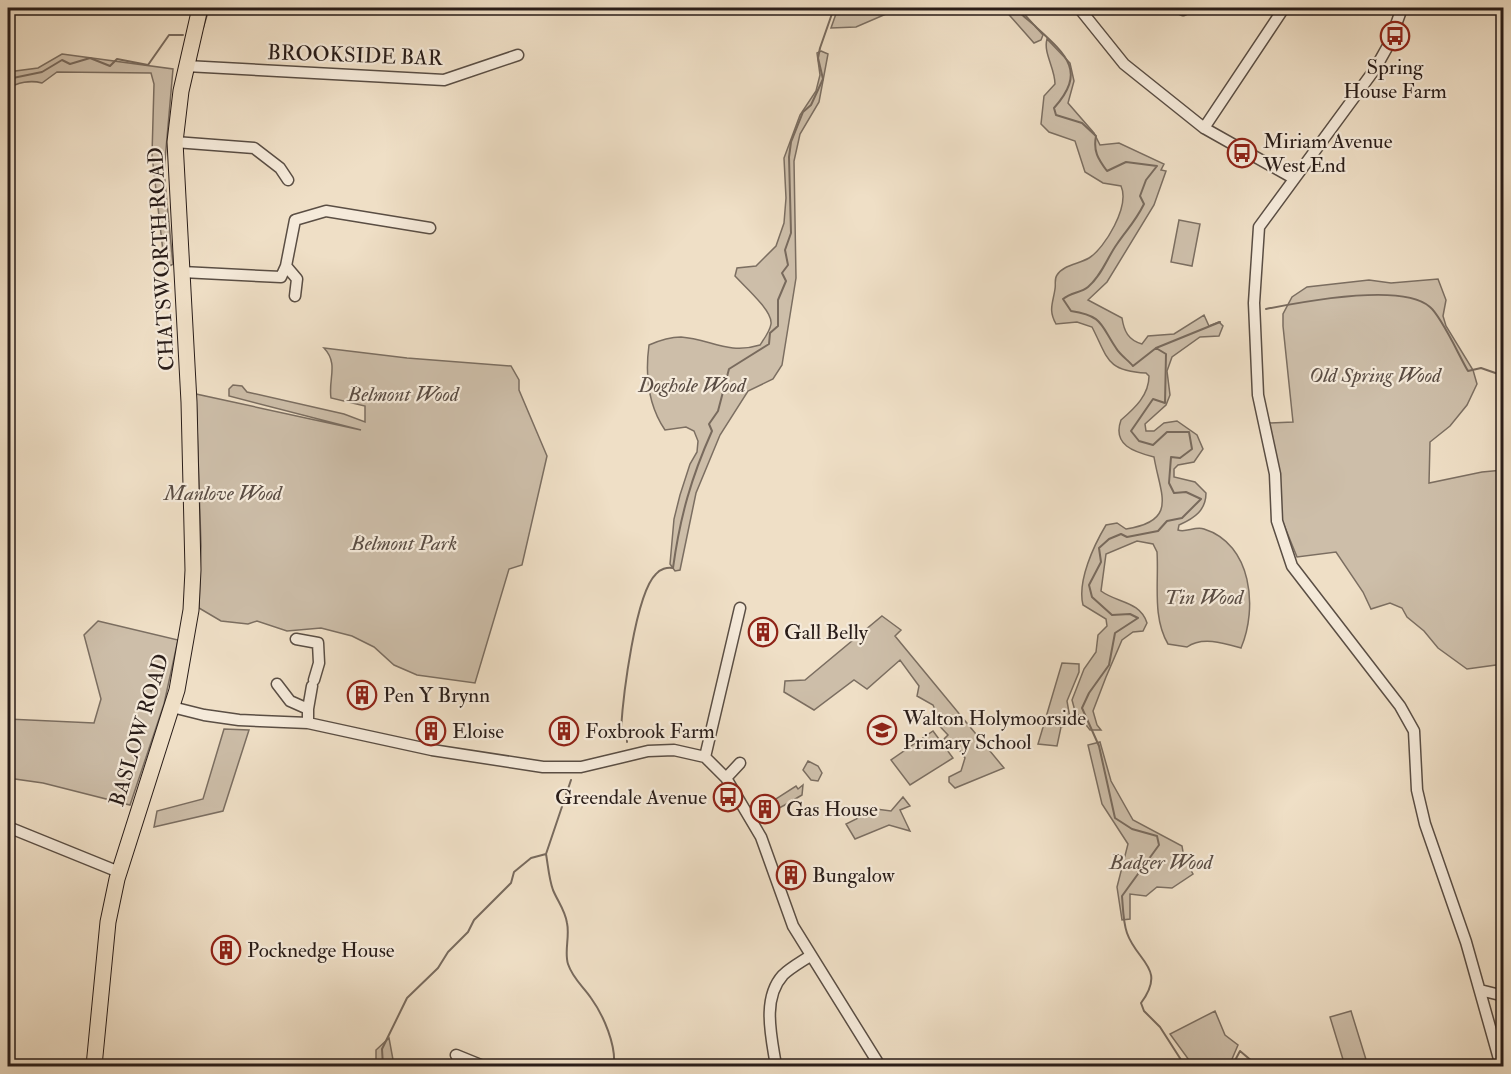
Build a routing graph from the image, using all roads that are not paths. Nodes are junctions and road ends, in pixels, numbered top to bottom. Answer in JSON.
{"nodes":[{"id":1,"x":200,"y":8,"type":"edge"},
{"id":2,"x":1079,"y":8,"type":"edge"},
{"id":3,"x":1179,"y":8,"type":"edge"},
{"id":4,"x":1186,"y":8,"type":"edge"},
{"id":5,"x":1284,"y":8,"type":"edge"},
{"id":6,"x":1402,"y":8,"type":"edge"},
{"id":7,"x":518,"y":55,"type":"dead end"},
{"id":8,"x":186,"y":66,"type":"junction"},
{"id":9,"x":1204,"y":128,"type":"junction"},
{"id":10,"x":175,"y":142,"type":"junction"},
{"id":11,"x":1293,"y":178,"type":"junction"},
{"id":12,"x":288,"y":180,"type":"dead end"},
{"id":13,"x":430,"y":228,"type":"dead end"},
{"id":14,"x":286,"y":266,"type":"junction"},
{"id":15,"x":182,"y":272,"type":"junction"},
{"id":16,"x":295,"y":296,"type":"dead end"},
{"id":17,"x":189,"y":402,"type":"joint"},
{"id":18,"x":740,"y":608,"type":"dead end"},
{"id":19,"x":296,"y":639,"type":"dead end"},
{"id":20,"x":277,"y":684,"type":"dead end"},
{"id":21,"x":172,"y":707,"type":"junction"},
{"id":22,"x":308,"y":709,"type":"junction"},
{"id":23,"x":308,"y":723,"type":"junction"},
{"id":24,"x":705,"y":757,"type":"junction"},
{"id":25,"x":740,"y":764,"type":"dead end"},
{"id":26,"x":726,"y":778,"type":"junction"},
{"id":27,"x":8,"y":826,"type":"edge"},
{"id":28,"x":119,"y":872,"type":"junction"},
{"id":29,"x":810,"y":956,"type":"junction"},
{"id":30,"x":1480,"y":990,"type":"junction"},
{"id":31,"x":1501,"y":996,"type":"edge"},
{"id":32,"x":1486,"y":1017,"type":"junction"},
{"id":33,"x":456,"y":1055,"type":"dead end"},
{"id":34,"x":94,"y":1066,"type":"edge"},
{"id":35,"x":483,"y":1066,"type":"edge"},
{"id":36,"x":776,"y":1066,"type":"edge"},
{"id":37,"x":879,"y":1066,"type":"edge"},
{"id":38,"x":1501,"y":1066,"type":"edge"}],
"edges":[{"from":1,"to":8,"type":"highway","name":"CHATSWORTH ROAD"},
{"from":2,"to":9,"type":"street"},
{"from":3,"to":4,"type":"street"},
{"from":5,"to":9,"type":"street"},
{"from":6,"to":11,"type":"street"},
{"from":7,"to":8,"type":"street","name":"BROOKSIDE BAR"},
{"from":8,"to":10,"type":"highway","name":"CHATSWORTH ROAD"},
{"from":9,"to":11,"type":"street"},
{"from":10,"to":12,"type":"street"},
{"from":10,"to":15,"type":"highway","name":"CHATSWORTH ROAD"},
{"from":11,"to":30,"type":"street"},
{"from":13,"to":14,"type":"street"},
{"from":14,"to":15,"type":"street"},
{"from":14,"to":16,"type":"street"},
{"from":15,"to":17,"type":"highway","name":"CHATSWORTH ROAD"},
{"from":17,"to":21,"type":"highway","name":"BASLOW ROAD"},
{"from":18,"to":24,"type":"street"},
{"from":19,"to":22,"type":"street"},
{"from":20,"to":22,"type":"street"},
{"from":21,"to":23,"type":"street"},
{"from":21,"to":28,"type":"highway","name":"BASLOW ROAD"},
{"from":22,"to":23,"type":"street"},
{"from":23,"to":24,"type":"street"},
{"from":24,"to":26,"type":"street"},
{"from":25,"to":26,"type":"street"},
{"from":26,"to":29,"type":"street"},
{"from":27,"to":28,"type":"street"},
{"from":28,"to":34,"type":"highway","name":"BASLOW ROAD"},
{"from":29,"to":36,"type":"street"},
{"from":29,"to":37,"type":"street"},
{"from":30,"to":31,"type":"street"},
{"from":30,"to":32,"type":"street"},
{"from":31,"to":32,"type":"street"},
{"from":32,"to":38,"type":"street"},
{"from":33,"to":35,"type":"street"}]}
